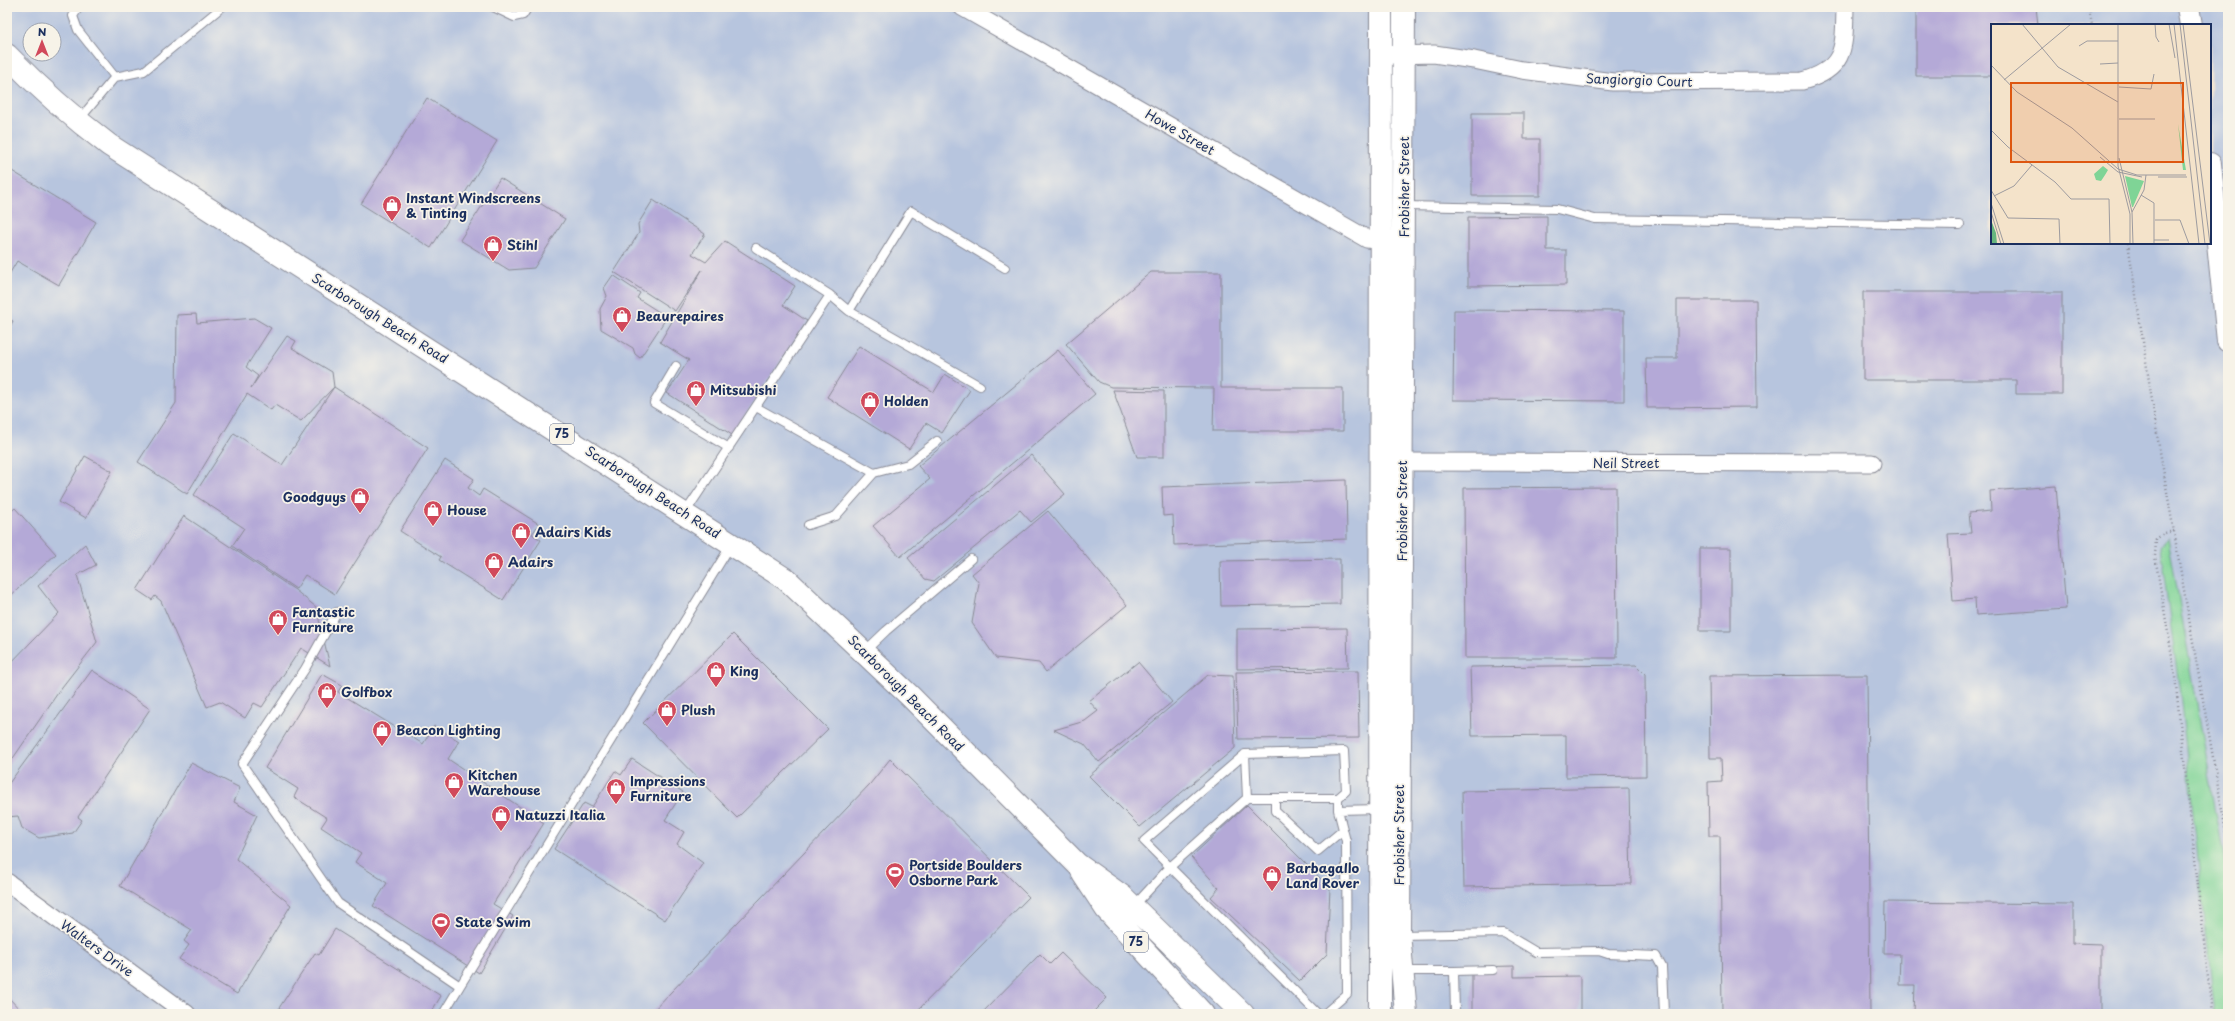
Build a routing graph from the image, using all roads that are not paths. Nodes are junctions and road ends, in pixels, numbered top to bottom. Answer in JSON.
{"nodes":[{"id":1,"x":79,"y":7,"type":"edge"},
{"id":2,"x":222,"y":7,"type":"edge"},
{"id":3,"x":493,"y":7,"type":"edge"},
{"id":4,"x":528,"y":7,"type":"edge"},
{"id":5,"x":962,"y":7,"type":"edge"},
{"id":6,"x":1381,"y":7,"type":"edge"},
{"id":7,"x":1404,"y":7,"type":"edge"},
{"id":8,"x":1846,"y":7,"type":"edge"},
{"id":9,"x":2188,"y":7,"type":"edge"},
{"id":10,"x":2194,"y":7,"type":"edge"},
{"id":11,"x":2191,"y":24,"type":"edge"},
{"id":12,"x":2196,"y":24,"type":"edge"},
{"id":13,"x":7,"y":54,"type":"edge"},
{"id":14,"x":1381,"y":55,"type":"junction"},
{"id":15,"x":1404,"y":55,"type":"junction"},
{"id":16,"x":115,"y":77,"type":"junction"},
{"id":17,"x":77,"y":121,"type":"junction"},
{"id":18,"x":2211,"y":174,"type":"edge"},
{"id":19,"x":1404,"y":206,"type":"junction"},
{"id":20,"x":1960,"y":225,"type":"dead end"},
{"id":21,"x":1380,"y":242,"type":"junction"},
{"id":22,"x":1404,"y":242,"type":"junction"},
{"id":23,"x":756,"y":248,"type":"dead end"},
{"id":24,"x":1005,"y":268,"type":"dead end"},
{"id":25,"x":830,"y":295,"type":"junction"},
{"id":26,"x":849,"y":311,"type":"junction"},
{"id":27,"x":2228,"y":341,"type":"edge"},
{"id":28,"x":676,"y":366,"type":"dead end"},
{"id":29,"x":980,"y":386,"type":"dead end"},
{"id":30,"x":756,"y":407,"type":"junction"},
{"id":31,"x":937,"y":441,"type":"dead end"},
{"id":32,"x":729,"y":448,"type":"junction"},
{"id":33,"x":1380,"y":462,"type":"junction"},
{"id":34,"x":1402,"y":462,"type":"junction"},
{"id":35,"x":1872,"y":463,"type":"dead end"},
{"id":36,"x":874,"y":473,"type":"junction"},
{"id":37,"x":685,"y":513,"type":"junction"},
{"id":38,"x":808,"y":525,"type":"dead end"},
{"id":39,"x":732,"y":543,"type":"junction"},
{"id":40,"x":971,"y":560,"type":"dead end"},
{"id":41,"x":337,"y":612,"type":"dead end"},
{"id":42,"x":865,"y":652,"type":"junction"},
{"id":43,"x":1246,"y":754,"type":"junction"},
{"id":44,"x":1247,"y":798,"type":"junction"},
{"id":45,"x":1275,"y":798,"type":"junction"},
{"id":46,"x":1338,"y":798,"type":"junction"},
{"id":47,"x":1380,"y":809,"type":"junction"},
{"id":48,"x":1338,"y":810,"type":"junction"},
{"id":49,"x":1343,"y":830,"type":"junction"},
{"id":50,"x":1076,"y":864,"type":"junction"},
{"id":51,"x":1170,"y":867,"type":"junction"},
{"id":52,"x":7,"y":882,"type":"edge"},
{"id":53,"x":1133,"y":907,"type":"junction"},
{"id":54,"x":1399,"y":935,"type":"junction"},
{"id":55,"x":1493,"y":970,"type":"dead end"},
{"id":56,"x":1402,"y":971,"type":"junction"},
{"id":57,"x":1454,"y":971,"type":"junction"},
{"id":58,"x":460,"y":986,"type":"junction"},
{"id":59,"x":187,"y":1014,"type":"edge"},
{"id":60,"x":442,"y":1014,"type":"edge"},
{"id":61,"x":1203,"y":1014,"type":"edge"},
{"id":62,"x":1243,"y":1014,"type":"edge"},
{"id":63,"x":1318,"y":1014,"type":"edge"},
{"id":64,"x":1324,"y":1014,"type":"edge"},
{"id":65,"x":1380,"y":1014,"type":"edge"},
{"id":66,"x":1406,"y":1014,"type":"edge"},
{"id":67,"x":1455,"y":1014,"type":"edge"},
{"id":68,"x":1664,"y":1014,"type":"edge"}],
"edges":[{"from":1,"to":16,"type":"lane"},
{"from":2,"to":16,"type":"lane"},
{"from":3,"to":4,"type":"lane"},
{"from":5,"to":21,"type":"street","name":"Howe Street"},
{"from":6,"to":14,"type":"main road","name":"Frobisher Street"},
{"from":7,"to":15,"type":"main road","name":"Frobisher Street"},
{"from":8,"to":15,"type":"street","name":"Sangiorgio Court"},
{"from":9,"to":11,"type":"main road"},
{"from":10,"to":12,"type":"main road"},
{"from":13,"to":17,"type":"main road","name":"Scarborough Beach Road","number":"75"},
{"from":14,"to":15,"type":"street","name":"Sangiorgio Court"},
{"from":14,"to":21,"type":"main road","name":"Frobisher Street"},
{"from":15,"to":19,"type":"main road","name":"Frobisher Street"},
{"from":16,"to":17,"type":"lane"},
{"from":17,"to":37,"type":"main road","name":"Scarborough Beach Road","number":"75"},
{"from":18,"to":27,"type":"main road"},
{"from":19,"to":20,"type":"lane"},
{"from":19,"to":22,"type":"main road","name":"Frobisher Street"},
{"from":21,"to":22,"type":"street","name":"Howe Street"},
{"from":21,"to":33,"type":"main road","name":"Frobisher Street"},
{"from":22,"to":34,"type":"main road","name":"Frobisher Street"},
{"from":23,"to":25,"type":"lane"},
{"from":24,"to":26,"type":"lane"},
{"from":25,"to":26,"type":"lane"},
{"from":25,"to":30,"type":"lane"},
{"from":26,"to":29,"type":"lane"},
{"from":28,"to":32,"type":"lane"},
{"from":30,"to":32,"type":"lane"},
{"from":30,"to":36,"type":"lane"},
{"from":31,"to":36,"type":"lane"},
{"from":32,"to":37,"type":"lane"},
{"from":33,"to":34,"type":"street","name":"Neil Street"},
{"from":33,"to":47,"type":"main road","name":"Frobisher Street"},
{"from":34,"to":35,"type":"street","name":"Neil Street"},
{"from":34,"to":54,"type":"main road","name":"Frobisher Street"},
{"from":36,"to":38,"type":"lane"},
{"from":37,"to":39,"type":"main road","name":"Scarborough Beach Road","number":"75"},
{"from":39,"to":42,"type":"main road","name":"Scarborough Beach Road","number":"75"},
{"from":39,"to":58,"type":"lane"},
{"from":40,"to":42,"type":"lane"},
{"from":41,"to":58,"type":"lane"},
{"from":42,"to":50,"type":"main road","name":"Scarborough Beach Road","number":"75"},
{"from":43,"to":44,"type":"lane"},
{"from":43,"to":46,"type":"lane"},
{"from":43,"to":51,"type":"lane"},
{"from":44,"to":45,"type":"lane"},
{"from":44,"to":51,"type":"lane"},
{"from":45,"to":46,"type":"lane"},
{"from":45,"to":49,"type":"lane"},
{"from":46,"to":48,"type":"lane"},
{"from":47,"to":48,"type":"lane"},
{"from":47,"to":65,"type":"main road","name":"Frobisher Street"},
{"from":48,"to":49,"type":"lane"},
{"from":49,"to":64,"type":"lane"},
{"from":50,"to":53,"type":"main road","name":"Scarborough Beach Road","number":"75"},
{"from":50,"to":61,"type":"main road","name":"Scarborough Beach Road","number":"75"},
{"from":51,"to":53,"type":"lane"},
{"from":51,"to":63,"type":"lane"},
{"from":52,"to":59,"type":"street","name":"Walters Drive"},
{"from":53,"to":62,"type":"main road","name":"Scarborough Beach Road","number":"75"},
{"from":54,"to":56,"type":"main road","name":"Frobisher Street"},
{"from":54,"to":68,"type":"lane"},
{"from":55,"to":57,"type":"lane"},
{"from":56,"to":57,"type":"lane"},
{"from":56,"to":66,"type":"main road","name":"Frobisher Street"},
{"from":57,"to":67,"type":"lane"},
{"from":58,"to":60,"type":"lane"}]}
